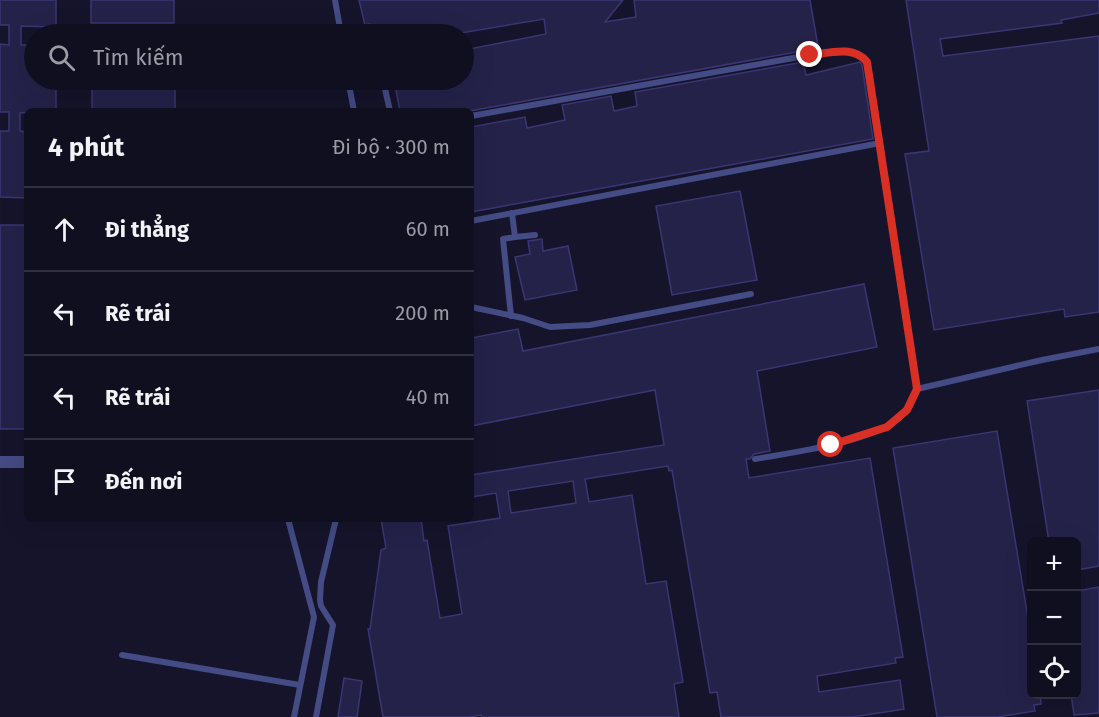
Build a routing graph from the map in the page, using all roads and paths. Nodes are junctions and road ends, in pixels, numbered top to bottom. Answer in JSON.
{"nodes":[{"id":1,"x":335,"y":0,"type":"edge"},
{"id":2,"x":339,"y":24,"type":"edge"},
{"id":3,"x":350,"y":90,"type":"edge"},
{"id":4,"x":385,"y":90,"type":"edge"},
{"id":5,"x":353,"y":108,"type":"edge"},
{"id":6,"x":389,"y":108,"type":"edge"},
{"id":7,"x":474,"y":115,"type":"edge"},
{"id":8,"x":880,"y":143,"type":"junction"},
{"id":9,"x":512,"y":213,"type":"junction"},
{"id":10,"x":474,"y":220,"type":"edge"},
{"id":11,"x":535,"y":235,"type":"dead end"},
{"id":12,"x":515,"y":237,"type":"junction"},
{"id":13,"x":751,"y":294,"type":"dead end"},
{"id":14,"x":474,"y":309,"type":"edge"},
{"id":15,"x":512,"y":316,"type":"junction"},
{"id":16,"x":1099,"y":349,"type":"edge"},
{"id":17,"x":917,"y":389,"type":"junction"},
{"id":18,"x":755,"y":459,"type":"dead end"},
{"id":19,"x":0,"y":462,"type":"edge"},
{"id":20,"x":24,"y":462,"type":"edge"},
{"id":21,"x":289,"y":522,"type":"edge"},
{"id":22,"x":335,"y":522,"type":"edge"},
{"id":23,"x":122,"y":655,"type":"dead end"},
{"id":24,"x":300,"y":685,"type":"junction"},
{"id":25,"x":294,"y":717,"type":"edge"},
{"id":26,"x":316,"y":717,"type":"edge"}],
"edges":[{"from":1,"to":2,"type":"lane"},
{"from":3,"to":5,"type":"lane"},
{"from":4,"to":6,"type":"lane"},
{"from":7,"to":8,"type":"lane"},
{"from":8,"to":9,"type":"lane"},
{"from":8,"to":17,"type":"lane"},
{"from":9,"to":10,"type":"lane"},
{"from":9,"to":12,"type":"lane"},
{"from":11,"to":12,"type":"lane"},
{"from":12,"to":15,"type":"lane"},
{"from":13,"to":15,"type":"lane"},
{"from":14,"to":15,"type":"lane"},
{"from":16,"to":17,"type":"lane"},
{"from":17,"to":18,"type":"lane"},
{"from":19,"to":20,"type":"street"},
{"from":21,"to":24,"type":"lane"},
{"from":22,"to":26,"type":"lane"},
{"from":23,"to":24,"type":"lane"},
{"from":24,"to":25,"type":"lane"}]}
